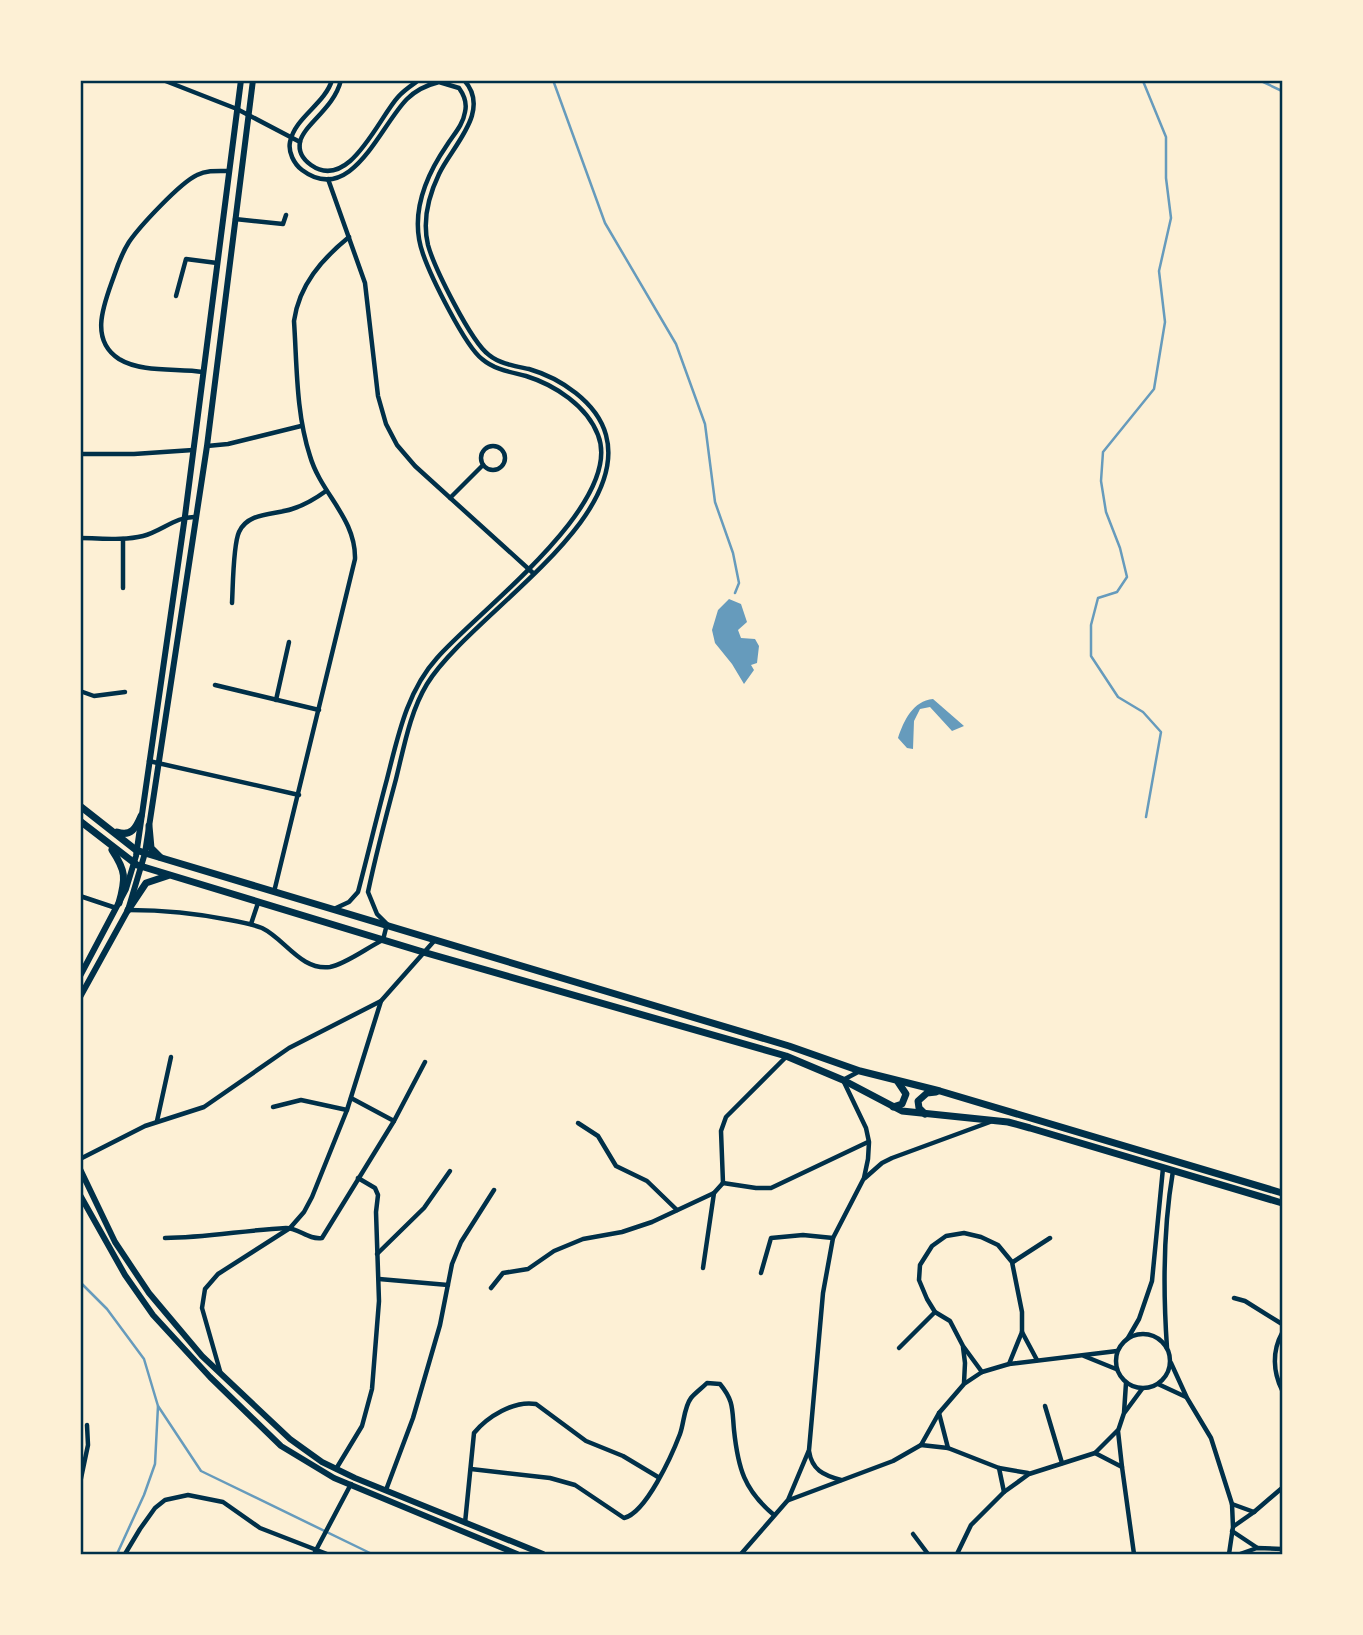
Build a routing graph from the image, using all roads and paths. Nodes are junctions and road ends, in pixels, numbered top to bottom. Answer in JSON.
{"nodes":[{"id":1,"x":241,"y":80,"type":"edge"},
{"id":2,"x":253,"y":80,"type":"edge"},
{"id":3,"x":332,"y":80,"type":"edge"},
{"id":4,"x":341,"y":80,"type":"edge"},
{"id":5,"x":419,"y":80,"type":"edge"},
{"id":6,"x":464,"y":80,"type":"edge"},
{"id":7,"x":167,"y":81,"type":"edge"},
{"id":8,"x":237,"y":109,"type":"junction"},
{"id":9,"x":248,"y":116,"type":"junction"},
{"id":10,"x":291,"y":138,"type":"junction"},
{"id":11,"x":300,"y":142,"type":"junction"},
{"id":12,"x":345,"y":167,"type":"junction"},
{"id":13,"x":229,"y":171,"type":"junction"},
{"id":14,"x":348,"y":174,"type":"junction"},
{"id":15,"x":328,"y":179,"type":"junction"},
{"id":16,"x":286,"y":215,"type":"dead end"},
{"id":17,"x":235,"y":219,"type":"junction"},
{"id":18,"x":349,"y":237,"type":"junction"},
{"id":19,"x":217,"y":263,"type":"junction"},
{"id":20,"x":176,"y":296,"type":"dead end"},
{"id":21,"x":475,"y":340,"type":"junction"},
{"id":22,"x":468,"y":344,"type":"junction"},
{"id":23,"x":203,"y":372,"type":"junction"},
{"id":24,"x":301,"y":426,"type":"junction"},
{"id":25,"x":207,"y":446,"type":"junction"},
{"id":26,"x":193,"y":450,"type":"junction"},
{"id":27,"x":80,"y":454,"type":"edge"},
{"id":28,"x":483,"y":465,"type":"junction"},
{"id":29,"x":326,"y":491,"type":"junction"},
{"id":30,"x":450,"y":498,"type":"junction"},
{"id":31,"x":185,"y":516,"type":"junction"},
{"id":32,"x":196,"y":517,"type":"junction"},
{"id":33,"x":80,"y":538,"type":"edge"},
{"id":34,"x":123,"y":539,"type":"junction"},
{"id":35,"x":528,"y":569,"type":"junction"},
{"id":36,"x":533,"y":573,"type":"junction"},
{"id":37,"x":123,"y":588,"type":"dead end"},
{"id":38,"x":232,"y":603,"type":"dead end"},
{"id":39,"x":289,"y":642,"type":"dead end"},
{"id":40,"x":452,"y":643,"type":"junction"},
{"id":41,"x":457,"y":648,"type":"junction"},
{"id":42,"x":215,"y":685,"type":"dead end"},
{"id":43,"x":80,"y":691,"type":"edge"},
{"id":44,"x":125,"y":692,"type":"dead end"},
{"id":45,"x":276,"y":699,"type":"junction"},
{"id":46,"x":319,"y":710,"type":"junction"},
{"id":47,"x":398,"y":738,"type":"junction"},
{"id":48,"x":405,"y":740,"type":"junction"},
{"id":49,"x":149,"y":761,"type":"junction"},
{"id":50,"x":158,"y":762,"type":"junction"},
{"id":51,"x":299,"y":795,"type":"junction"},
{"id":52,"x":380,"y":804,"type":"junction"},
{"id":53,"x":80,"y":806,"type":"edge"},
{"id":54,"x":389,"y":806,"type":"junction"},
{"id":55,"x":141,"y":816,"type":"junction"},
{"id":56,"x":80,"y":821,"type":"edge"},
{"id":57,"x":149,"y":826,"type":"junction"},
{"id":58,"x":108,"y":828,"type":"junction"},
{"id":59,"x":106,"y":841,"type":"junction"},
{"id":60,"x":140,"y":858,"type":"junction"},
{"id":61,"x":163,"y":859,"type":"junction"},
{"id":62,"x":171,"y":876,"type":"junction"},
{"id":63,"x":274,"y":893,"type":"junction"},
{"id":64,"x":80,"y":896,"type":"edge"},
{"id":65,"x":258,"y":903,"type":"junction"},
{"id":66,"x":118,"y":905,"type":"junction"},
{"id":67,"x":325,"y":908,"type":"junction"},
{"id":68,"x":128,"y":910,"type":"junction"},
{"id":69,"x":314,"y":920,"type":"junction"},
{"id":70,"x":251,"y":925,"type":"junction"},
{"id":71,"x":387,"y":926,"type":"junction"},
{"id":72,"x":383,"y":940,"type":"junction"},
{"id":73,"x":436,"y":940,"type":"junction"},
{"id":74,"x":423,"y":953,"type":"junction"},
{"id":75,"x":80,"y":976,"type":"edge"},
{"id":76,"x":80,"y":997,"type":"edge"},
{"id":77,"x":381,"y":1001,"type":"junction"},
{"id":78,"x":786,"y":1056,"type":"junction"},
{"id":79,"x":171,"y":1057,"type":"dead end"},
{"id":80,"x":425,"y":1062,"type":"dead end"},
{"id":81,"x":860,"y":1071,"type":"junction"},
{"id":82,"x":843,"y":1080,"type":"junction"},
{"id":83,"x":897,"y":1082,"type":"junction"},
{"id":84,"x":940,"y":1091,"type":"junction"},
{"id":85,"x":351,"y":1098,"type":"junction"},
{"id":86,"x":273,"y":1107,"type":"dead end"},
{"id":87,"x":893,"y":1107,"type":"junction"},
{"id":88,"x":347,"y":1110,"type":"junction"},
{"id":89,"x":925,"y":1114,"type":"junction"},
{"id":90,"x":157,"y":1121,"type":"junction"},
{"id":91,"x":394,"y":1121,"type":"junction"},
{"id":92,"x":994,"y":1121,"type":"junction"},
{"id":93,"x":578,"y":1123,"type":"dead end"},
{"id":94,"x":869,"y":1142,"type":"junction"},
{"id":95,"x":80,"y":1158,"type":"edge"},
{"id":96,"x":1163,"y":1168,"type":"junction"},
{"id":97,"x":450,"y":1171,"type":"dead end"},
{"id":98,"x":1173,"y":1171,"type":"junction"},
{"id":99,"x":81,"y":1172,"type":"edge"},
{"id":100,"x":358,"y":1178,"type":"junction"},
{"id":101,"x":864,"y":1178,"type":"junction"},
{"id":102,"x":723,"y":1183,"type":"junction"},
{"id":103,"x":494,"y":1191,"type":"dead end"},
{"id":104,"x":714,"y":1193,"type":"junction"},
{"id":105,"x":1283,"y":1193,"type":"edge"},
{"id":106,"x":80,"y":1195,"type":"edge"},
{"id":107,"x":1283,"y":1203,"type":"edge"},
{"id":108,"x":677,"y":1210,"type":"junction"},
{"id":109,"x":290,"y":1228,"type":"junction"},
{"id":110,"x":165,"y":1238,"type":"dead end"},
{"id":111,"x":833,"y":1238,"type":"junction"},
{"id":112,"x":1050,"y":1238,"type":"dead end"},
{"id":113,"x":377,"y":1254,"type":"junction"},
{"id":114,"x":1012,"y":1262,"type":"junction"},
{"id":115,"x":703,"y":1268,"type":"dead end"},
{"id":116,"x":761,"y":1273,"type":"dead end"},
{"id":117,"x":379,"y":1279,"type":"junction"},
{"id":118,"x":448,"y":1285,"type":"junction"},
{"id":119,"x":491,"y":1287,"type":"dead end"},
{"id":120,"x":1234,"y":1298,"type":"dead end"},
{"id":121,"x":935,"y":1312,"type":"junction"},
{"id":122,"x":1283,"y":1324,"type":"edge"},
{"id":123,"x":1022,"y":1332,"type":"junction"},
{"id":124,"x":1283,"y":1333,"type":"edge"},
{"id":125,"x":1128,"y":1338,"type":"junction"},
{"id":126,"x":963,"y":1346,"type":"junction"},
{"id":127,"x":899,"y":1348,"type":"dead end"},
{"id":128,"x":1167,"y":1348,"type":"junction"},
{"id":129,"x":1117,"y":1351,"type":"junction"},
{"id":130,"x":1083,"y":1355,"type":"junction"},
{"id":131,"x":1037,"y":1360,"type":"junction"},
{"id":132,"x":1171,"y":1363,"type":"junction"},
{"id":133,"x":1009,"y":1364,"type":"junction"},
{"id":134,"x":1116,"y":1369,"type":"junction"},
{"id":135,"x":982,"y":1372,"type":"junction"},
{"id":136,"x":222,"y":1377,"type":"junction"},
{"id":137,"x":1126,"y":1383,"type":"junction"},
{"id":138,"x":964,"y":1384,"type":"junction"},
{"id":139,"x":1158,"y":1384,"type":"junction"},
{"id":140,"x":1142,"y":1389,"type":"junction"},
{"id":141,"x":1283,"y":1390,"type":"edge"},
{"id":142,"x":1187,"y":1398,"type":"junction"},
{"id":143,"x":1045,"y":1406,"type":"dead end"},
{"id":144,"x":939,"y":1413,"type":"junction"},
{"id":145,"x":1124,"y":1413,"type":"junction"},
{"id":146,"x":87,"y":1425,"type":"dead end"},
{"id":147,"x":1118,"y":1431,"type":"junction"},
{"id":148,"x":921,"y":1445,"type":"junction"},
{"id":149,"x":948,"y":1448,"type":"junction"},
{"id":150,"x":809,"y":1450,"type":"junction"},
{"id":151,"x":1095,"y":1453,"type":"junction"},
{"id":152,"x":1062,"y":1463,"type":"junction"},
{"id":153,"x":1122,"y":1467,"type":"junction"},
{"id":154,"x":999,"y":1468,"type":"junction"},
{"id":155,"x":337,"y":1469,"type":"junction"},
{"id":156,"x":471,"y":1469,"type":"junction"},
{"id":157,"x":1029,"y":1474,"type":"junction"},
{"id":158,"x":658,"y":1477,"type":"junction"},
{"id":159,"x":355,"y":1478,"type":"junction"},
{"id":160,"x":841,"y":1480,"type":"junction"},
{"id":161,"x":80,"y":1483,"type":"edge"},
{"id":162,"x":351,"y":1485,"type":"junction"},
{"id":163,"x":1283,"y":1488,"type":"edge"},
{"id":164,"x":386,"y":1490,"type":"junction"},
{"id":165,"x":1004,"y":1492,"type":"junction"},
{"id":166,"x":788,"y":1500,"type":"junction"},
{"id":167,"x":1232,"y":1504,"type":"junction"},
{"id":168,"x":1254,"y":1512,"type":"junction"},
{"id":169,"x":774,"y":1515,"type":"junction"},
{"id":170,"x":465,"y":1523,"type":"junction"},
{"id":171,"x":1233,"y":1529,"type":"junction"},
{"id":172,"x":913,"y":1534,"type":"dead end"},
{"id":173,"x":1257,"y":1548,"type":"junction"},
{"id":174,"x":1283,"y":1549,"type":"edge"},
{"id":175,"x":315,"y":1552,"type":"edge"},
{"id":176,"x":1133,"y":1554,"type":"edge"},
{"id":177,"x":125,"y":1555,"type":"edge"},
{"id":178,"x":327,"y":1555,"type":"edge"},
{"id":179,"x":517,"y":1555,"type":"edge"},
{"id":180,"x":543,"y":1555,"type":"edge"},
{"id":181,"x":741,"y":1555,"type":"edge"},
{"id":182,"x":928,"y":1555,"type":"edge"},
{"id":183,"x":957,"y":1555,"type":"edge"},
{"id":184,"x":1229,"y":1555,"type":"edge"},
{"id":185,"x":1240,"y":1555,"type":"edge"}],
"edges":[{"from":1,"to":8,"type":"main road"},
{"from":2,"to":9,"type":"main road"},
{"from":3,"to":10,"type":"street"},
{"from":4,"to":11,"type":"street"},
{"from":5,"to":12,"type":"street"},
{"from":6,"to":21,"type":"street"},
{"from":7,"to":8,"type":"street"},
{"from":8,"to":9,"type":"street"},
{"from":8,"to":13,"type":"main road"},
{"from":9,"to":10,"type":"street"},
{"from":9,"to":17,"type":"main road"},
{"from":10,"to":11,"type":"street"},
{"from":10,"to":15,"type":"street"},
{"from":11,"to":12,"type":"street"},
{"from":12,"to":14,"type":"street"},
{"from":13,"to":19,"type":"main road"},
{"from":13,"to":23,"type":"street"},
{"from":14,"to":15,"type":"street"},
{"from":14,"to":22,"type":"street"},
{"from":15,"to":18,"type":"street"},
{"from":16,"to":17,"type":"street"},
{"from":17,"to":25,"type":"main road"},
{"from":18,"to":24,"type":"street"},
{"from":18,"to":30,"type":"street"},
{"from":19,"to":20,"type":"street"},
{"from":19,"to":23,"type":"main road"},
{"from":21,"to":22,"type":"street"},
{"from":21,"to":36,"type":"street"},
{"from":22,"to":35,"type":"street"},
{"from":23,"to":26,"type":"main road"},
{"from":24,"to":25,"type":"street"},
{"from":24,"to":29,"type":"street"},
{"from":25,"to":32,"type":"main road"},
{"from":26,"to":27,"type":"street"},
{"from":26,"to":31,"type":"main road"},
{"from":28,"to":28,"type":"street"},
{"from":28,"to":30,"type":"street"},
{"from":29,"to":38,"type":"street"},
{"from":29,"to":46,"type":"street"},
{"from":30,"to":35,"type":"street"},
{"from":31,"to":32,"type":"street"},
{"from":31,"to":34,"type":"street"},
{"from":31,"to":49,"type":"main road"},
{"from":32,"to":50,"type":"main road"},
{"from":33,"to":34,"type":"street"},
{"from":34,"to":37,"type":"street"},
{"from":35,"to":36,"type":"street"},
{"from":35,"to":40,"type":"street"},
{"from":36,"to":41,"type":"street"},
{"from":39,"to":45,"type":"street"},
{"from":40,"to":41,"type":"street"},
{"from":40,"to":47,"type":"street"},
{"from":41,"to":48,"type":"street"},
{"from":42,"to":45,"type":"street"},
{"from":43,"to":44,"type":"street"},
{"from":45,"to":46,"type":"street"},
{"from":46,"to":51,"type":"street"},
{"from":47,"to":48,"type":"street"},
{"from":47,"to":52,"type":"street"},
{"from":48,"to":54,"type":"street"},
{"from":49,"to":50,"type":"street"},
{"from":49,"to":55,"type":"main road"},
{"from":50,"to":51,"type":"street"},
{"from":50,"to":57,"type":"main road"},
{"from":51,"to":63,"type":"street"},
{"from":52,"to":54,"type":"street"},
{"from":52,"to":67,"type":"street"},
{"from":53,"to":58,"type":"main road"},
{"from":54,"to":71,"type":"street"},
{"from":55,"to":58,"type":"main road"},
{"from":55,"to":60,"type":"main road"},
{"from":56,"to":59,"type":"main road"},
{"from":57,"to":60,"type":"main road"},
{"from":57,"to":61,"type":"main road"},
{"from":58,"to":60,"type":"main road"},
{"from":59,"to":60,"type":"main road"},
{"from":59,"to":66,"type":"main road"},
{"from":60,"to":61,"type":"main road"},
{"from":60,"to":62,"type":"main road"},
{"from":60,"to":66,"type":"main road"},
{"from":60,"to":68,"type":"main road"},
{"from":61,"to":63,"type":"main road"},
{"from":62,"to":65,"type":"main road"},
{"from":62,"to":68,"type":"main road"},
{"from":63,"to":67,"type":"main road"},
{"from":64,"to":66,"type":"street"},
{"from":65,"to":69,"type":"main road"},
{"from":65,"to":70,"type":"street"},
{"from":66,"to":75,"type":"main road"},
{"from":67,"to":69,"type":"street"},
{"from":67,"to":71,"type":"main road"},
{"from":68,"to":70,"type":"street"},
{"from":68,"to":76,"type":"main road"},
{"from":69,"to":72,"type":"main road"},
{"from":70,"to":72,"type":"street"},
{"from":71,"to":72,"type":"street"},
{"from":71,"to":73,"type":"main road"},
{"from":72,"to":74,"type":"main road"},
{"from":73,"to":74,"type":"street"},
{"from":73,"to":81,"type":"main road"},
{"from":74,"to":77,"type":"street"},
{"from":74,"to":78,"type":"main road"},
{"from":77,"to":85,"type":"street"},
{"from":77,"to":90,"type":"street"},
{"from":78,"to":82,"type":"main road"},
{"from":78,"to":102,"type":"street"},
{"from":79,"to":90,"type":"street"},
{"from":80,"to":91,"type":"street"},
{"from":81,"to":82,"type":"street"},
{"from":81,"to":83,"type":"main road"},
{"from":82,"to":87,"type":"main road"},
{"from":82,"to":94,"type":"street"},
{"from":83,"to":84,"type":"main road"},
{"from":83,"to":87,"type":"main road"},
{"from":84,"to":89,"type":"main road"},
{"from":84,"to":105,"type":"main road"},
{"from":85,"to":88,"type":"street"},
{"from":85,"to":91,"type":"street"},
{"from":86,"to":88,"type":"street"},
{"from":87,"to":89,"type":"main road"},
{"from":88,"to":109,"type":"street"},
{"from":89,"to":92,"type":"main road"},
{"from":90,"to":95,"type":"street"},
{"from":91,"to":100,"type":"street"},
{"from":92,"to":96,"type":"main road"},
{"from":92,"to":101,"type":"street"},
{"from":93,"to":108,"type":"street"},
{"from":94,"to":101,"type":"street"},
{"from":94,"to":102,"type":"street"},
{"from":96,"to":98,"type":"main road"},
{"from":96,"to":125,"type":"street"},
{"from":97,"to":113,"type":"street"},
{"from":98,"to":107,"type":"main road"},
{"from":98,"to":128,"type":"street"},
{"from":99,"to":136,"type":"main road"},
{"from":100,"to":109,"type":"street"},
{"from":100,"to":113,"type":"street"},
{"from":101,"to":111,"type":"street"},
{"from":102,"to":104,"type":"street"},
{"from":103,"to":118,"type":"street"},
{"from":104,"to":108,"type":"street"},
{"from":104,"to":115,"type":"street"},
{"from":106,"to":162,"type":"main road"},
{"from":108,"to":119,"type":"street"},
{"from":109,"to":110,"type":"street"},
{"from":109,"to":136,"type":"street"},
{"from":111,"to":116,"type":"street"},
{"from":111,"to":150,"type":"street"},
{"from":112,"to":114,"type":"street"},
{"from":113,"to":117,"type":"street"},
{"from":114,"to":121,"type":"street"},
{"from":114,"to":123,"type":"street"},
{"from":117,"to":118,"type":"street"},
{"from":117,"to":155,"type":"street"},
{"from":118,"to":164,"type":"street"},
{"from":120,"to":122,"type":"street"},
{"from":121,"to":126,"type":"street"},
{"from":121,"to":127,"type":"street"},
{"from":123,"to":131,"type":"street"},
{"from":123,"to":133,"type":"street"},
{"from":124,"to":141,"type":"street"},
{"from":125,"to":128,"type":"street"},
{"from":125,"to":129,"type":"street"},
{"from":126,"to":135,"type":"street"},
{"from":126,"to":138,"type":"street"},
{"from":128,"to":132,"type":"street"},
{"from":129,"to":130,"type":"street"},
{"from":129,"to":134,"type":"street"},
{"from":130,"to":131,"type":"street"},
{"from":130,"to":134,"type":"street"},
{"from":131,"to":133,"type":"street"},
{"from":132,"to":139,"type":"street"},
{"from":132,"to":142,"type":"street"},
{"from":133,"to":135,"type":"street"},
{"from":134,"to":137,"type":"street"},
{"from":135,"to":138,"type":"street"},
{"from":136,"to":155,"type":"main road"},
{"from":137,"to":140,"type":"street"},
{"from":137,"to":145,"type":"street"},
{"from":138,"to":144,"type":"street"},
{"from":139,"to":140,"type":"street"},
{"from":139,"to":142,"type":"street"},
{"from":140,"to":145,"type":"street"},
{"from":142,"to":167,"type":"street"},
{"from":143,"to":152,"type":"street"},
{"from":144,"to":148,"type":"street"},
{"from":144,"to":149,"type":"street"},
{"from":145,"to":147,"type":"street"},
{"from":146,"to":161,"type":"street"},
{"from":147,"to":151,"type":"street"},
{"from":147,"to":153,"type":"street"},
{"from":148,"to":149,"type":"street"},
{"from":148,"to":160,"type":"street"},
{"from":149,"to":154,"type":"street"},
{"from":150,"to":160,"type":"street"},
{"from":150,"to":166,"type":"street"},
{"from":151,"to":152,"type":"street"},
{"from":151,"to":153,"type":"street"},
{"from":152,"to":157,"type":"street"},
{"from":153,"to":176,"type":"street"},
{"from":154,"to":157,"type":"street"},
{"from":154,"to":165,"type":"street"},
{"from":155,"to":159,"type":"main road"},
{"from":156,"to":158,"type":"street"},
{"from":156,"to":158,"type":"street"},
{"from":156,"to":170,"type":"street"},
{"from":157,"to":165,"type":"street"},
{"from":158,"to":169,"type":"street"},
{"from":159,"to":162,"type":"street"},
{"from":159,"to":164,"type":"main road"},
{"from":160,"to":166,"type":"street"},
{"from":162,"to":175,"type":"street"},
{"from":162,"to":179,"type":"main road"},
{"from":163,"to":168,"type":"street"},
{"from":164,"to":170,"type":"main road"},
{"from":165,"to":183,"type":"street"},
{"from":166,"to":169,"type":"street"},
{"from":167,"to":168,"type":"street"},
{"from":167,"to":171,"type":"street"},
{"from":168,"to":171,"type":"street"},
{"from":169,"to":181,"type":"street"},
{"from":170,"to":180,"type":"main road"},
{"from":171,"to":173,"type":"street"},
{"from":171,"to":184,"type":"street"},
{"from":172,"to":182,"type":"street"},
{"from":173,"to":174,"type":"street"},
{"from":173,"to":185,"type":"street"},
{"from":175,"to":177,"type":"street"},
{"from":175,"to":178,"type":"street"}]}
